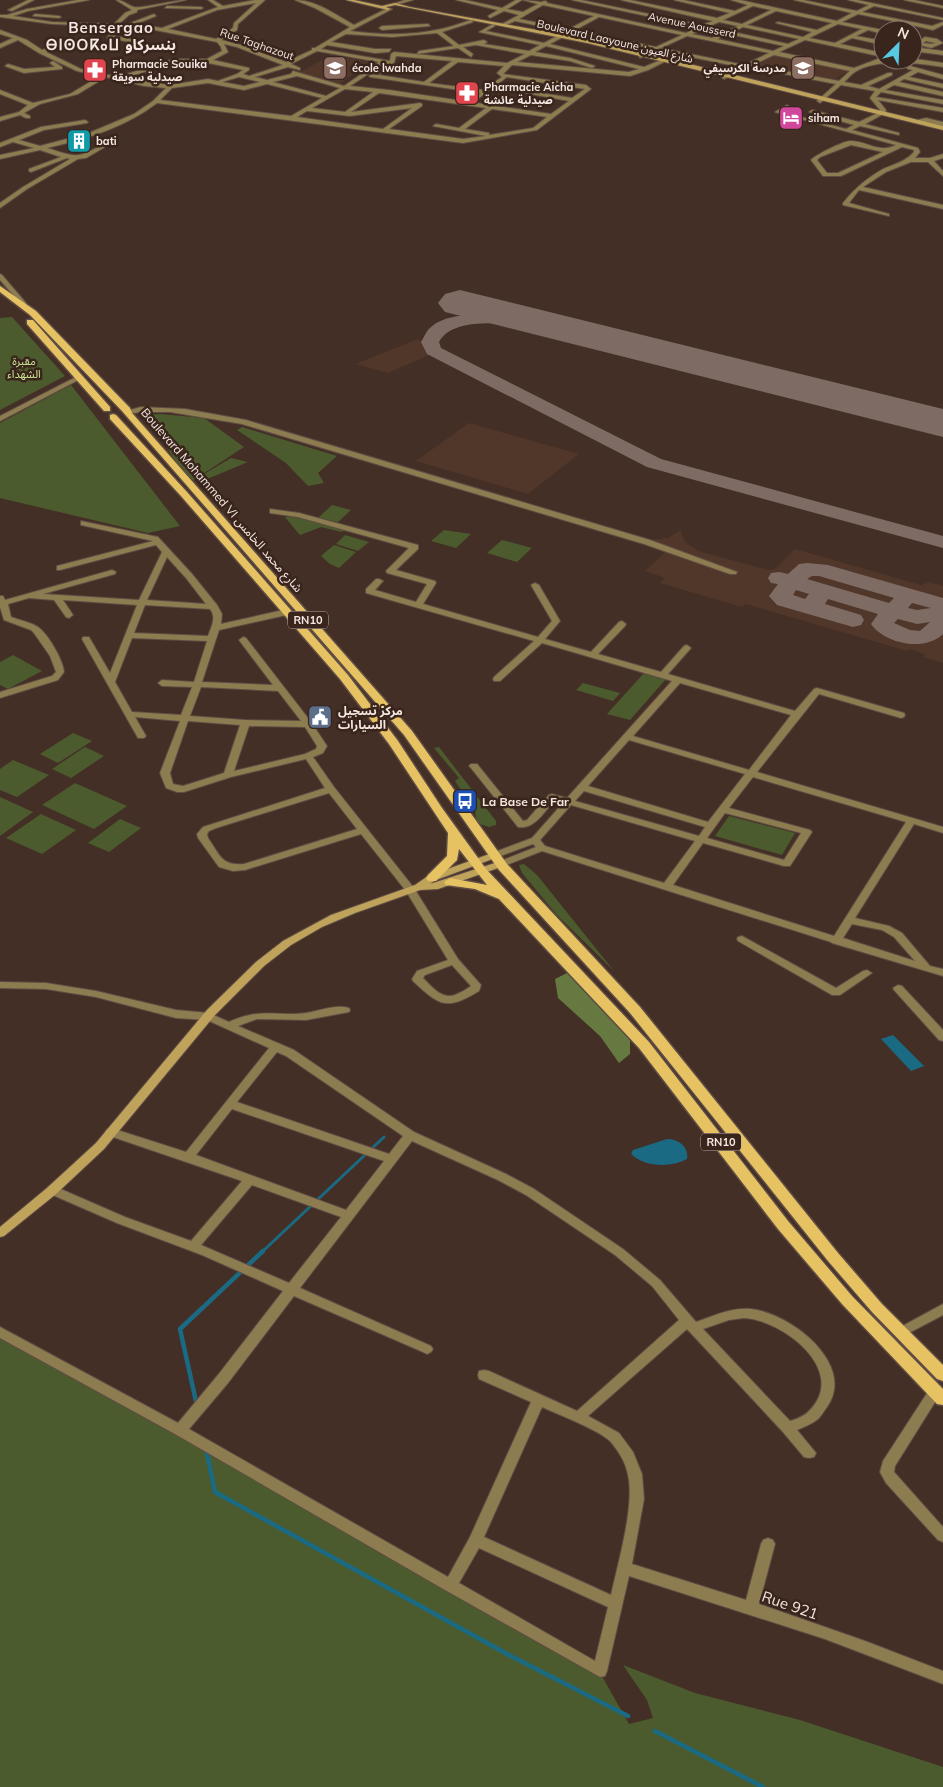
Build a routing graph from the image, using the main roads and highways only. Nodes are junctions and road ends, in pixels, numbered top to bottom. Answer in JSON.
{"nodes":[{"id":1,"x":0,"y":288,"type":"edge"},
{"id":2,"x":0,"y":296,"type":"edge"},
{"id":3,"x":127,"y":412,"type":"junction"},
{"id":4,"x":110,"y":413,"type":"junction"},
{"id":5,"x":454,"y":834,"type":"junction"},
{"id":6,"x":432,"y":878,"type":"road end"},
{"id":7,"x":450,"y":882,"type":"road end"},
{"id":8,"x":503,"y":896,"type":"junction"},
{"id":9,"x":864,"y":1293,"type":"junction"},
{"id":10,"x":847,"y":1300,"type":"junction"},
{"id":11,"x":940,"y":1368,"type":"edge"},
{"id":12,"x":939,"y":1395,"type":"edge"}],
"edges":[{"from":1,"to":3,"type":"main road","name":"Boulevard Mohammed VI شارع محمد الخامس","number":"RN10"},
{"from":2,"to":4,"type":"main road","name":"Boulevard Mohammed VI شارع محمد الخامس","number":"RN10"},
{"from":3,"to":4,"type":"main road"},
{"from":3,"to":9,"type":"main road","name":"Boulevard Mohammed VI شارع محمد الخامس","number":"RN10"},
{"from":4,"to":5,"type":"main road","name":"Boulevard Mohammed VI شارع محمد الخامس","number":"RN10"},
{"from":5,"to":6,"type":"main road"},
{"from":5,"to":8,"type":"main road","name":"Boulevard Mohammed VI شارع محمد الخامس","number":"RN10"},
{"from":7,"to":8,"type":"main road"},
{"from":8,"to":10,"type":"main road","number":"RN10"},
{"from":9,"to":10,"type":"main road"},
{"from":9,"to":11,"type":"main road","number":"RN10"},
{"from":10,"to":12,"type":"main road","number":"RN10"}]}
